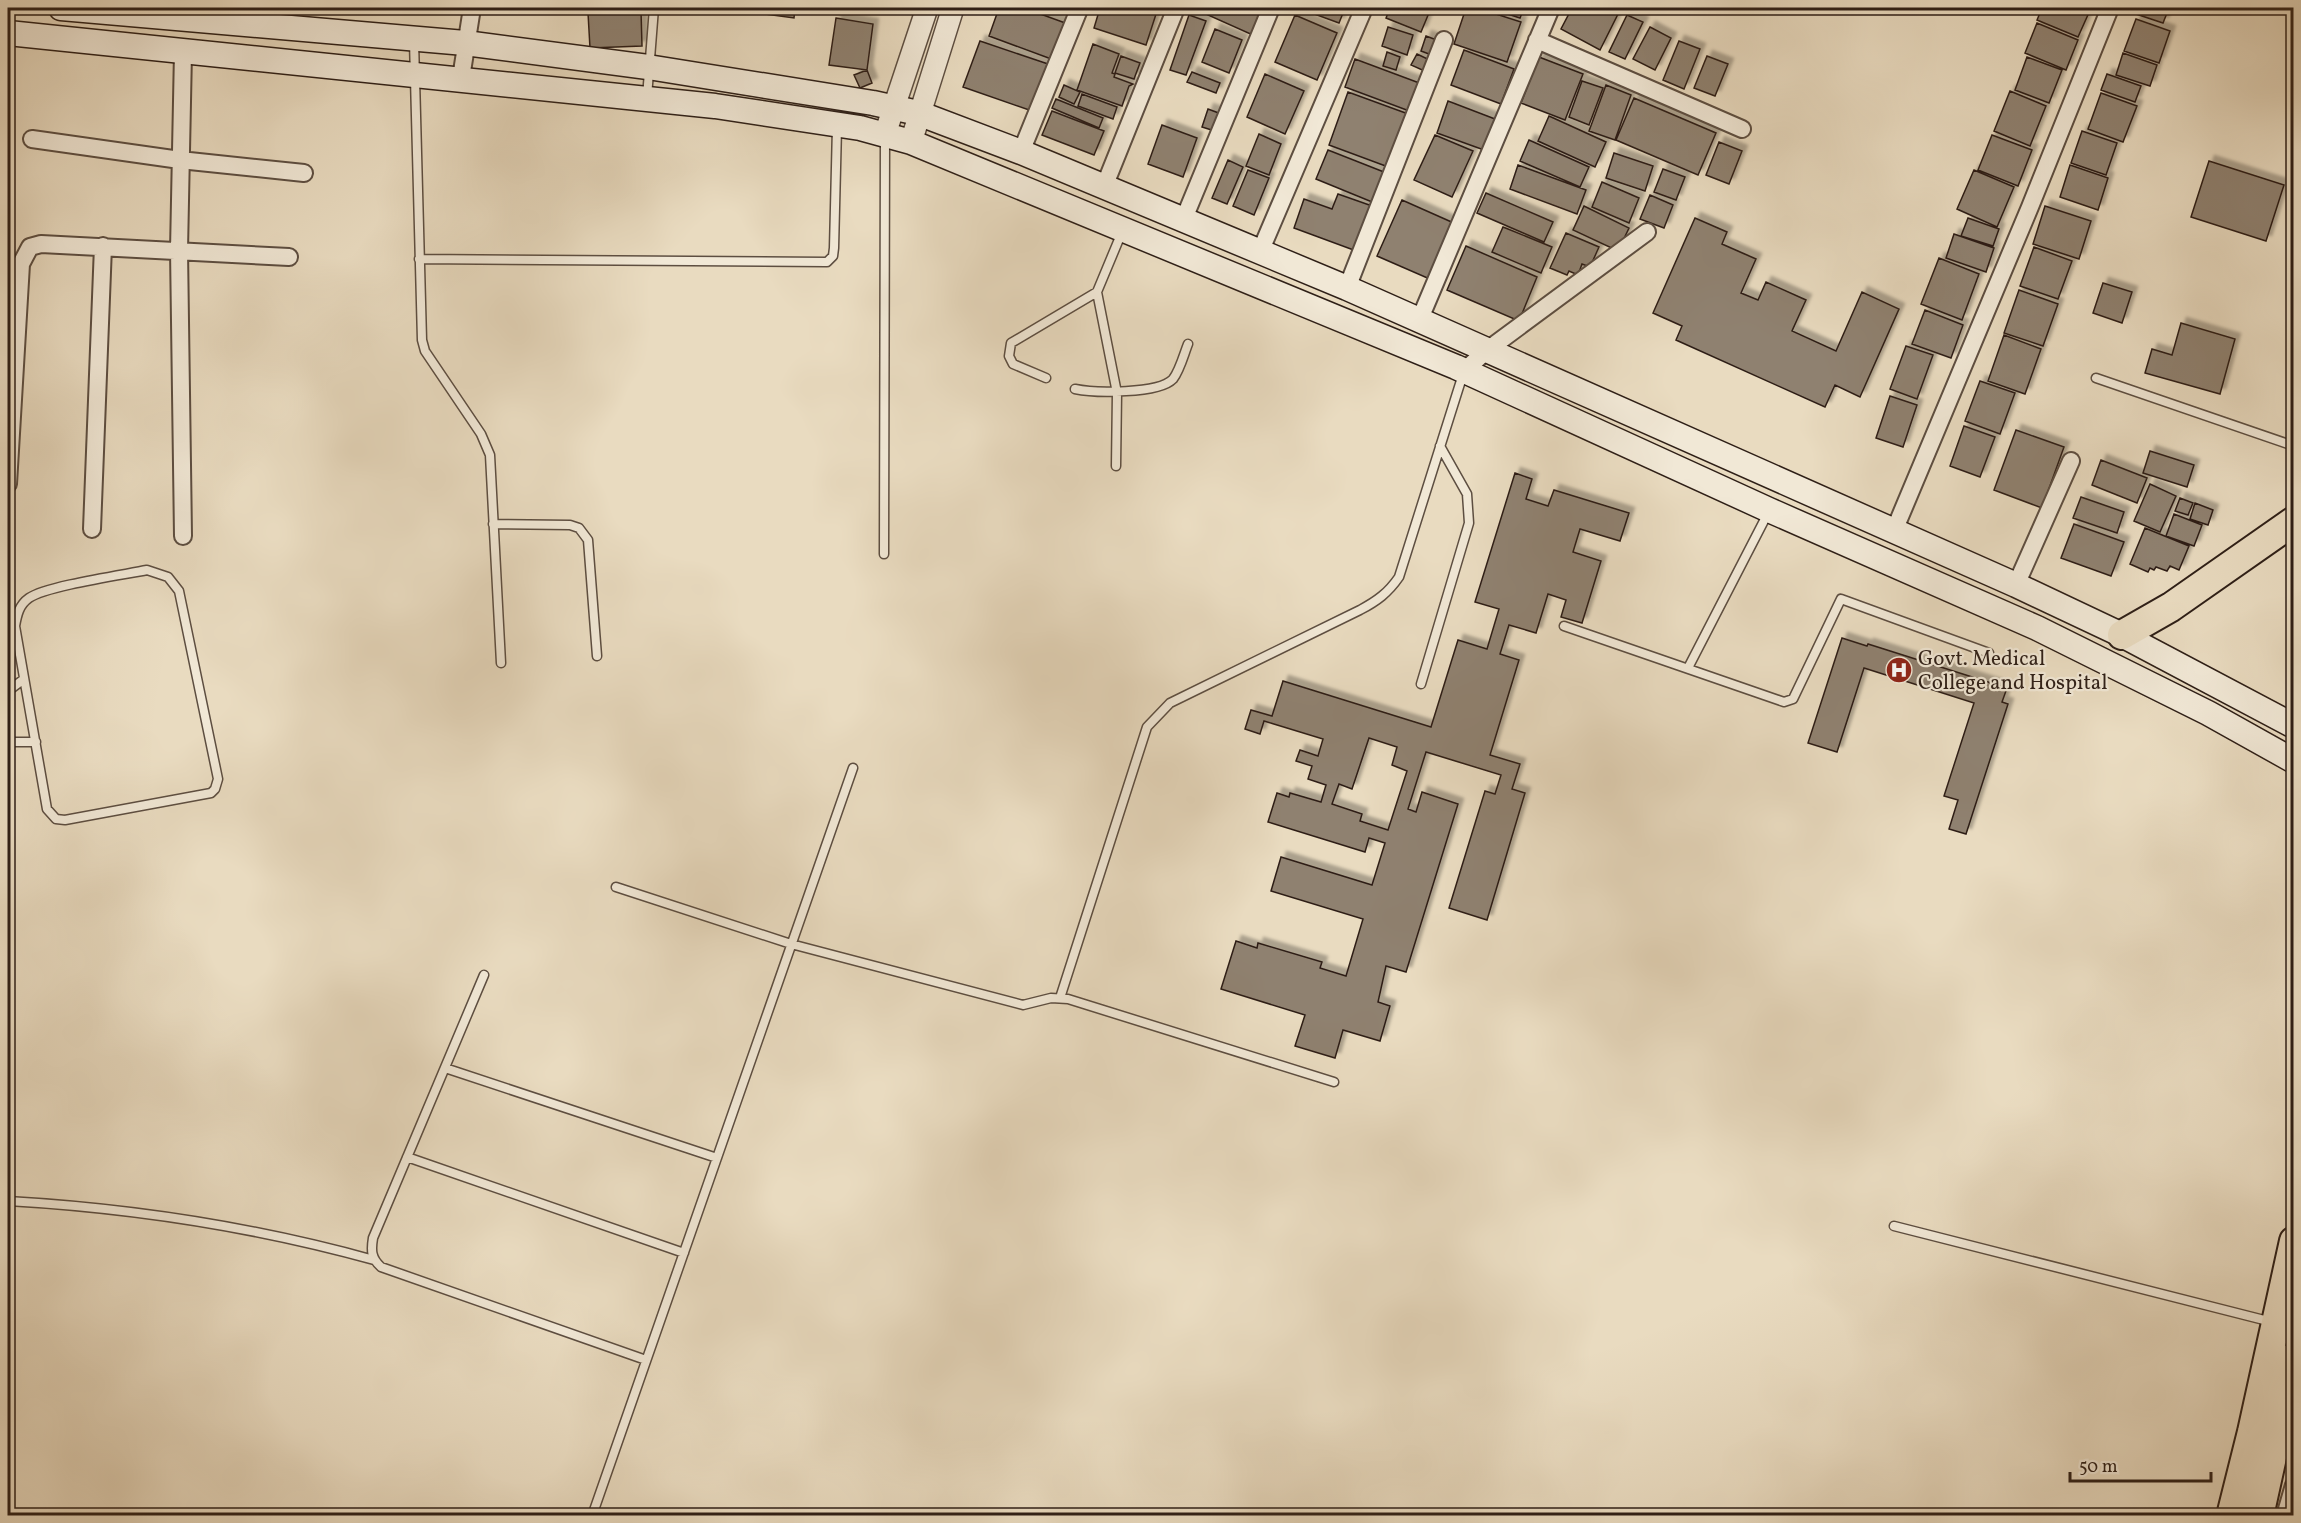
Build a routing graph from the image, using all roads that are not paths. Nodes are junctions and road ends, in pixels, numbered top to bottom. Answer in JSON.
{"nodes":[{"id":1,"x":61,"y":8,"type":"edge"},
{"id":2,"x":472,"y":8,"type":"edge"},
{"id":3,"x":654,"y":8,"type":"edge"},
{"id":4,"x":927,"y":8,"type":"edge"},
{"id":5,"x":953,"y":8,"type":"edge"},
{"id":6,"x":1176,"y":8,"type":"edge"},
{"id":7,"x":1271,"y":8,"type":"edge"},
{"id":8,"x":1364,"y":8,"type":"edge"},
{"id":9,"x":1551,"y":8,"type":"edge"},
{"id":10,"x":2110,"y":8,"type":"edge"},
{"id":11,"x":1078,"y":12,"type":"dead end"},
{"id":12,"x":155,"y":13,"type":"edge"},
{"id":13,"x":8,"y":33,"type":"edge"},
{"id":14,"x":414,"y":38,"type":"junction"},
{"id":15,"x":1444,"y":40,"type":"dead end"},
{"id":16,"x":1537,"y":40,"type":"junction"},
{"id":17,"x":465,"y":43,"type":"junction"},
{"id":18,"x":183,"y":52,"type":"junction"},
{"id":19,"x":648,"y":67,"type":"junction"},
{"id":20,"x":414,"y":74,"type":"junction"},
{"id":21,"x":461,"y":78,"type":"junction"},
{"id":22,"x":647,"y":99,"type":"junction"},
{"id":23,"x":892,"y":107,"type":"junction"},
{"id":24,"x":918,"y":113,"type":"junction"},
{"id":25,"x":837,"y":124,"type":"junction"},
{"id":26,"x":1742,"y":129,"type":"dead end"},
{"id":27,"x":885,"y":134,"type":"junction"},
{"id":28,"x":32,"y":139,"type":"dead end"},
{"id":29,"x":911,"y":142,"type":"junction"},
{"id":30,"x":1021,"y":152,"type":"junction"},
{"id":31,"x":180,"y":160,"type":"junction"},
{"id":32,"x":304,"y":173,"type":"dead end"},
{"id":33,"x":1104,"y":187,"type":"junction"},
{"id":34,"x":1183,"y":221,"type":"junction"},
{"id":35,"x":1124,"y":229,"type":"junction"},
{"id":36,"x":1647,"y":232,"type":"dead end"},
{"id":37,"x":103,"y":246,"type":"junction"},
{"id":38,"x":179,"y":250,"type":"junction"},
{"id":39,"x":1260,"y":252,"type":"junction"},
{"id":40,"x":289,"y":257,"type":"dead end"},
{"id":41,"x":419,"y":260,"type":"junction"},
{"id":42,"x":1347,"y":288,"type":"junction"},
{"id":43,"x":1097,"y":292,"type":"junction"},
{"id":44,"x":1419,"y":321,"type":"junction"},
{"id":45,"x":1188,"y":344,"type":"dead end"},
{"id":46,"x":1486,"y":351,"type":"junction"},
{"id":47,"x":11,"y":367,"type":"edge"},
{"id":48,"x":1464,"y":371,"type":"junction"},
{"id":49,"x":1046,"y":378,"type":"dead end"},
{"id":50,"x":2096,"y":378,"type":"dead end"},
{"id":51,"x":1075,"y":389,"type":"dead end"},
{"id":52,"x":1117,"y":393,"type":"junction"},
{"id":53,"x":1440,"y":446,"type":"junction"},
{"id":54,"x":2294,"y":446,"type":"edge"},
{"id":55,"x":2071,"y":461,"type":"dead end"},
{"id":56,"x":1116,"y":466,"type":"dead end"},
{"id":57,"x":8,"y":484,"type":"edge"},
{"id":58,"x":1769,"y":510,"type":"junction"},
{"id":59,"x":2294,"y":521,"type":"edge"},
{"id":60,"x":494,"y":524,"type":"junction"},
{"id":61,"x":92,"y":529,"type":"dead end"},
{"id":62,"x":1893,"y":531,"type":"junction"},
{"id":63,"x":183,"y":536,"type":"dead end"},
{"id":64,"x":884,"y":554,"type":"dead end"},
{"id":65,"x":2016,"y":585,"type":"junction"},
{"id":66,"x":1564,"y":626,"type":"dead end"},
{"id":67,"x":2122,"y":635,"type":"junction"},
{"id":68,"x":1989,"y":653,"type":"dead end"},
{"id":69,"x":597,"y":656,"type":"dead end"},
{"id":70,"x":501,"y":663,"type":"dead end"},
{"id":71,"x":1688,"y":668,"type":"junction"},
{"id":72,"x":24,"y":679,"type":"junction"},
{"id":73,"x":1421,"y":684,"type":"dead end"},
{"id":74,"x":8,"y":691,"type":"edge"},
{"id":75,"x":2294,"y":726,"type":"edge"},
{"id":76,"x":8,"y":742,"type":"edge"},
{"id":77,"x":36,"y":742,"type":"junction"},
{"id":78,"x":2294,"y":761,"type":"edge"},
{"id":79,"x":853,"y":768,"type":"dead end"},
{"id":80,"x":615,"y":887,"type":"dead end"},
{"id":81,"x":791,"y":944,"type":"junction"},
{"id":82,"x":484,"y":975,"type":"dead end"},
{"id":83,"x":1060,"y":998,"type":"junction"},
{"id":84,"x":445,"y":1068,"type":"junction"},
{"id":85,"x":1334,"y":1082,"type":"dead end"},
{"id":86,"x":407,"y":1156,"type":"junction"},
{"id":87,"x":717,"y":1158,"type":"junction"},
{"id":88,"x":8,"y":1201,"type":"edge"},
{"id":89,"x":1894,"y":1226,"type":"dead end"},
{"id":90,"x":2294,"y":1241,"type":"edge"},
{"id":91,"x":684,"y":1253,"type":"junction"},
{"id":92,"x":374,"y":1260,"type":"junction"},
{"id":93,"x":2276,"y":1323,"type":"junction"},
{"id":94,"x":2294,"y":1357,"type":"edge"},
{"id":95,"x":646,"y":1360,"type":"junction"},
{"id":96,"x":2294,"y":1485,"type":"edge"},
{"id":97,"x":592,"y":1515,"type":"edge"},
{"id":98,"x":2231,"y":1515,"type":"edge"},
{"id":99,"x":2259,"y":1515,"type":"edge"},
{"id":100,"x":2285,"y":1515,"type":"edge"}],
"edges":[{"from":1,"to":12,"type":"main road"},
{"from":2,"to":17,"type":"street"},
{"from":3,"to":19,"type":"lane"},
{"from":4,"to":23,"type":"street"},
{"from":5,"to":24,"type":"street"},
{"from":6,"to":33,"type":"street"},
{"from":7,"to":34,"type":"street"},
{"from":8,"to":39,"type":"street"},
{"from":9,"to":16,"type":"street"},
{"from":10,"to":62,"type":"street"},
{"from":11,"to":30,"type":"street"},
{"from":12,"to":14,"type":"main road"},
{"from":13,"to":18,"type":"main road"},
{"from":14,"to":17,"type":"main road"},
{"from":14,"to":20,"type":"lane"},
{"from":15,"to":42,"type":"street"},
{"from":16,"to":26,"type":"street"},
{"from":16,"to":44,"type":"street"},
{"from":17,"to":19,"type":"main road"},
{"from":17,"to":21,"type":"street"},
{"from":18,"to":20,"type":"main road"},
{"from":18,"to":31,"type":"street"},
{"from":19,"to":22,"type":"lane"},
{"from":19,"to":23,"type":"main road"},
{"from":20,"to":21,"type":"main road"},
{"from":20,"to":41,"type":"lane"},
{"from":21,"to":22,"type":"main road"},
{"from":22,"to":25,"type":"main road"},
{"from":23,"to":24,"type":"main road"},
{"from":23,"to":27,"type":"street"},
{"from":24,"to":29,"type":"street"},
{"from":24,"to":30,"type":"main road"},
{"from":25,"to":27,"type":"main road"},
{"from":25,"to":41,"type":"lane"},
{"from":27,"to":29,"type":"main road"},
{"from":27,"to":64,"type":"lane"},
{"from":28,"to":31,"type":"street"},
{"from":29,"to":35,"type":"main road"},
{"from":30,"to":33,"type":"main road"},
{"from":31,"to":32,"type":"street"},
{"from":31,"to":38,"type":"street"},
{"from":33,"to":34,"type":"main road"},
{"from":34,"to":39,"type":"main road"},
{"from":35,"to":43,"type":"lane"},
{"from":35,"to":48,"type":"main road"},
{"from":36,"to":46,"type":"street"},
{"from":37,"to":38,"type":"street"},
{"from":37,"to":47,"type":"street"},
{"from":37,"to":61,"type":"street"},
{"from":38,"to":40,"type":"street"},
{"from":38,"to":63,"type":"street"},
{"from":39,"to":42,"type":"main road"},
{"from":41,"to":60,"type":"lane"},
{"from":42,"to":44,"type":"main road"},
{"from":43,"to":49,"type":"lane"},
{"from":43,"to":52,"type":"lane"},
{"from":44,"to":46,"type":"main road"},
{"from":45,"to":52,"type":"lane"},
{"from":46,"to":48,"type":"street"},
{"from":46,"to":62,"type":"main road"},
{"from":47,"to":57,"type":"street"},
{"from":48,"to":53,"type":"lane"},
{"from":48,"to":58,"type":"main road"},
{"from":50,"to":54,"type":"lane"},
{"from":51,"to":52,"type":"lane"},
{"from":52,"to":56,"type":"lane"},
{"from":53,"to":73,"type":"lane"},
{"from":53,"to":83,"type":"lane"},
{"from":55,"to":65,"type":"street"},
{"from":58,"to":71,"type":"lane"},
{"from":58,"to":78,"type":"main road"},
{"from":59,"to":67,"type":"highway"},
{"from":60,"to":69,"type":"lane"},
{"from":60,"to":70,"type":"lane"},
{"from":62,"to":65,"type":"main road"},
{"from":65,"to":67,"type":"main road"},
{"from":66,"to":71,"type":"lane"},
{"from":67,"to":75,"type":"main road"},
{"from":68,"to":71,"type":"lane"},
{"from":72,"to":74,"type":"lane"},
{"from":72,"to":77,"type":"lane"},
{"from":72,"to":77,"type":"lane"},
{"from":76,"to":77,"type":"lane"},
{"from":79,"to":81,"type":"lane"},
{"from":80,"to":81,"type":"lane"},
{"from":81,"to":83,"type":"lane"},
{"from":81,"to":87,"type":"lane"},
{"from":82,"to":84,"type":"lane"},
{"from":83,"to":85,"type":"lane"},
{"from":84,"to":86,"type":"lane"},
{"from":84,"to":87,"type":"lane"},
{"from":86,"to":91,"type":"lane"},
{"from":86,"to":92,"type":"lane"},
{"from":87,"to":91,"type":"lane"},
{"from":88,"to":92,"type":"lane"},
{"from":89,"to":93,"type":"lane"},
{"from":90,"to":93,"type":"highway"},
{"from":91,"to":95,"type":"lane"},
{"from":92,"to":95,"type":"lane"},
{"from":93,"to":98,"type":"highway"},
{"from":94,"to":99,"type":"highway"},
{"from":95,"to":97,"type":"lane"},
{"from":96,"to":100,"type":"street"}]}
